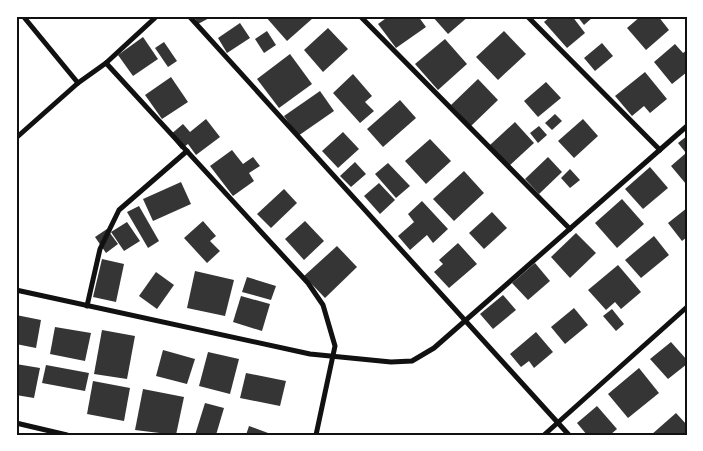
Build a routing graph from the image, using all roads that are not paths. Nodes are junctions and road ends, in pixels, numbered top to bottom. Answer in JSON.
{"nodes":[{"id":1,"x":23,"y":16,"type":"edge"},
{"id":2,"x":156,"y":16,"type":"edge"},
{"id":3,"x":189,"y":16,"type":"edge"},
{"id":4,"x":360,"y":16,"type":"edge"},
{"id":5,"x":527,"y":16,"type":"edge"},
{"id":6,"x":106,"y":63,"type":"junction"},
{"id":7,"x":78,"y":83,"type":"junction"},
{"id":8,"x":687,"y":126,"type":"edge"},
{"id":9,"x":16,"y":138,"type":"edge"},
{"id":10,"x":660,"y":150,"type":"junction"},
{"id":11,"x":187,"y":151,"type":"junction"},
{"id":12,"x":570,"y":229,"type":"junction"},
{"id":13,"x":16,"y":290,"type":"edge"},
{"id":14,"x":87,"y":306,"type":"junction"},
{"id":15,"x":687,"y":307,"type":"edge"},
{"id":16,"x":465,"y":321,"type":"junction"},
{"id":17,"x":334,"y":356,"type":"junction"},
{"id":18,"x":558,"y":422,"type":"junction"},
{"id":19,"x":16,"y":423,"type":"edge"},
{"id":20,"x":67,"y":435,"type":"edge"},
{"id":21,"x":316,"y":435,"type":"edge"},
{"id":22,"x":544,"y":435,"type":"edge"},
{"id":23,"x":569,"y":435,"type":"edge"}],
"edges":[{"from":1,"to":7,"type":"street"},
{"from":2,"to":6,"type":"street"},
{"from":3,"to":16,"type":"street"},
{"from":4,"to":12,"type":"street"},
{"from":5,"to":10,"type":"street"},
{"from":6,"to":7,"type":"street"},
{"from":6,"to":11,"type":"street"},
{"from":7,"to":9,"type":"street"},
{"from":8,"to":10,"type":"street"},
{"from":10,"to":12,"type":"street"},
{"from":11,"to":14,"type":"street"},
{"from":11,"to":17,"type":"street"},
{"from":12,"to":16,"type":"street"},
{"from":13,"to":14,"type":"street"},
{"from":14,"to":17,"type":"street"},
{"from":15,"to":18,"type":"street"},
{"from":16,"to":17,"type":"street"},
{"from":16,"to":18,"type":"street"},
{"from":17,"to":21,"type":"street"},
{"from":18,"to":22,"type":"street"},
{"from":18,"to":23,"type":"street"},
{"from":19,"to":20,"type":"street"}]}
